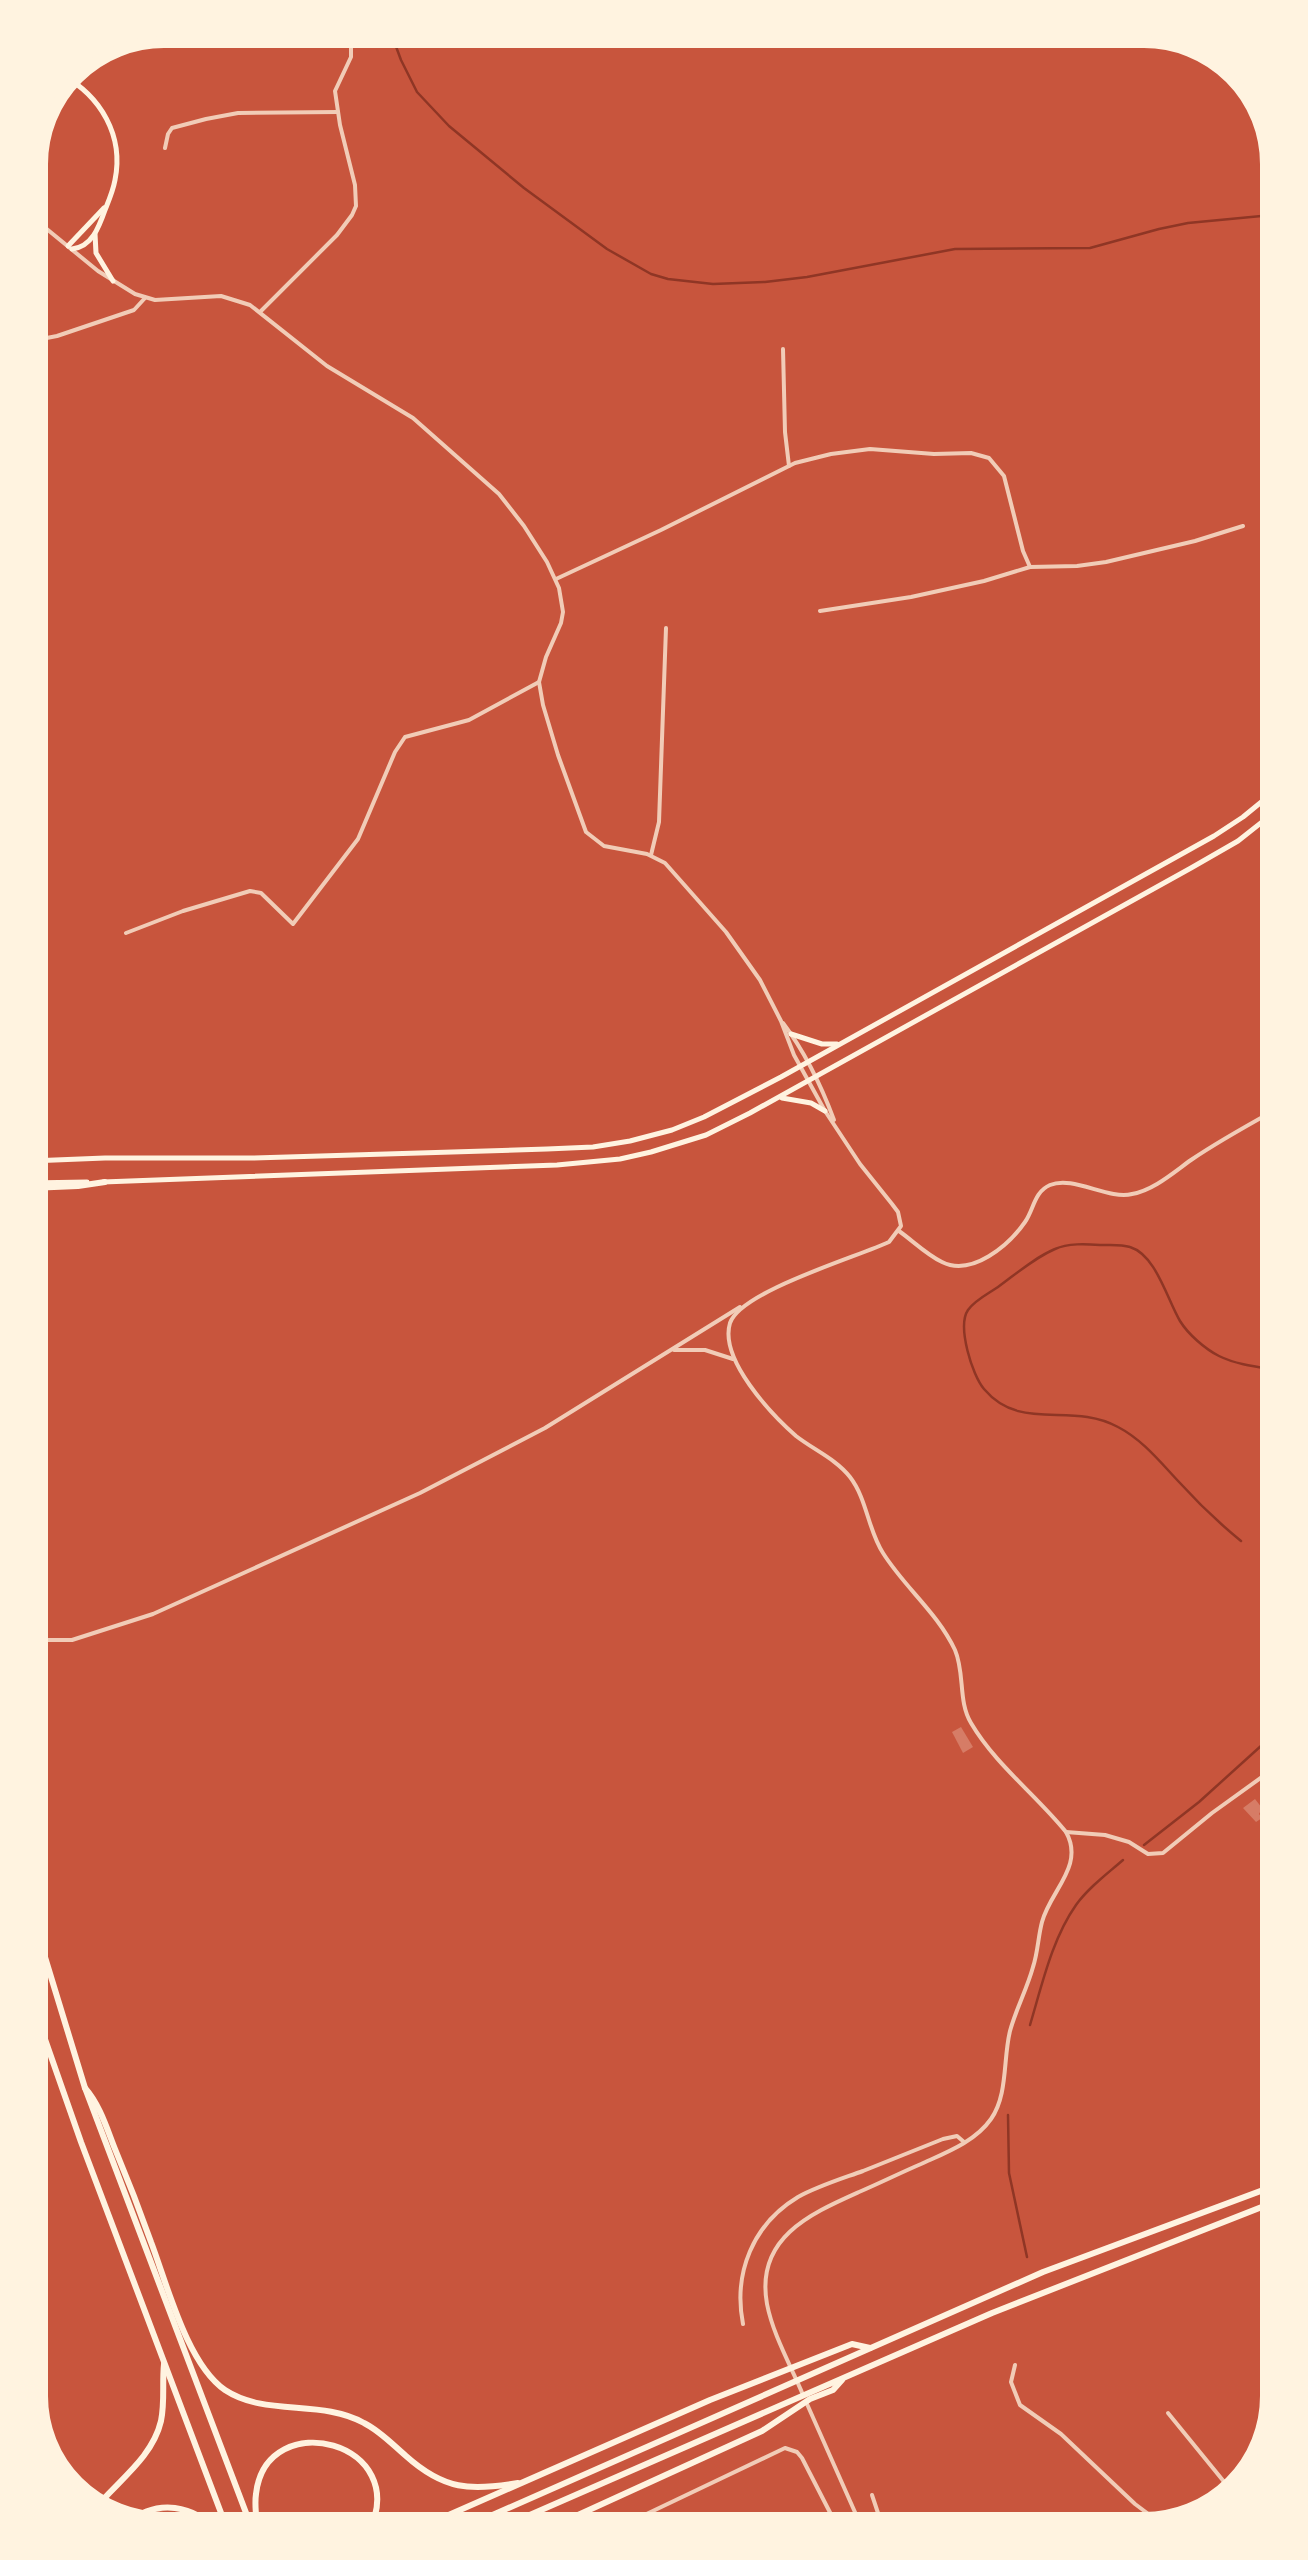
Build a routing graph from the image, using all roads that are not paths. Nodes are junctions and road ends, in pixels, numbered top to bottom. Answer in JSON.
{"nodes":[{"id":1,"x":351,"y":43,"type":"edge"},
{"id":2,"x":74,"y":83,"type":"edge"},
{"id":3,"x":338,"y":112,"type":"junction"},
{"id":4,"x":165,"y":148,"type":"dead end"},
{"id":5,"x":106,"y":206,"type":"junction"},
{"id":6,"x":43,"y":226,"type":"edge"},
{"id":7,"x":95,"y":233,"type":"junction"},
{"id":8,"x":70,"y":248,"type":"junction"},
{"id":9,"x":112,"y":281,"type":"junction"},
{"id":10,"x":145,"y":298,"type":"junction"},
{"id":11,"x":260,"y":312,"type":"junction"},
{"id":12,"x":43,"y":340,"type":"edge"},
{"id":13,"x":784,"y":349,"type":"dead end"},
{"id":14,"x":789,"y":466,"type":"junction"},
{"id":15,"x":1243,"y":526,"type":"dead end"},
{"id":16,"x":1030,"y":567,"type":"junction"},
{"id":17,"x":556,"y":579,"type":"junction"},
{"id":18,"x":820,"y":611,"type":"dead end"},
{"id":19,"x":666,"y":628,"type":"dead end"},
{"id":20,"x":540,"y":682,"type":"junction"},
{"id":21,"x":1266,"y":798,"type":"edge"},
{"id":22,"x":1266,"y":819,"type":"edge"},
{"id":23,"x":652,"y":855,"type":"junction"},
{"id":24,"x":126,"y":933,"type":"dead end"},
{"id":25,"x":781,"y":1020,"type":"junction"},
{"id":26,"x":791,"y":1034,"type":"junction"},
{"id":27,"x":840,"y":1044,"type":"junction"},
{"id":28,"x":808,"y":1062,"type":"junction"},
{"id":29,"x":800,"y":1066,"type":"junction"},
{"id":30,"x":816,"y":1077,"type":"junction"},
{"id":31,"x":808,"y":1082,"type":"junction"},
{"id":32,"x":779,"y":1098,"type":"junction"},
{"id":33,"x":824,"y":1111,"type":"junction"},
{"id":34,"x":1266,"y":1116,"type":"edge"},
{"id":35,"x":838,"y":1129,"type":"junction"},
{"id":36,"x":43,"y":1160,"type":"edge"},
{"id":37,"x":105,"y":1182,"type":"joint"},
{"id":38,"x":43,"y":1185,"type":"edge"},
{"id":39,"x":899,"y":1230,"type":"junction"},
{"id":40,"x":740,"y":1308,"type":"junction"},
{"id":41,"x":670,"y":1350,"type":"junction"},
{"id":42,"x":734,"y":1359,"type":"junction"},
{"id":43,"x":43,"y":1641,"type":"edge"},
{"id":44,"x":1266,"y":1774,"type":"edge"},
{"id":45,"x":1066,"y":1832,"type":"junction"},
{"id":46,"x":43,"y":1951,"type":"edge"},
{"id":47,"x":43,"y":2032,"type":"edge"},
{"id":48,"x":85,"y":2088,"type":"junction"},
{"id":49,"x":964,"y":2142,"type":"junction"},
{"id":50,"x":1266,"y":2189,"type":"edge"},
{"id":51,"x":1266,"y":2205,"type":"edge"},
{"id":52,"x":743,"y":2324,"type":"dead end"},
{"id":53,"x":871,"y":2348,"type":"junction"},
{"id":54,"x":164,"y":2364,"type":"junction"},
{"id":55,"x":1015,"y":2366,"type":"dead end"},
{"id":56,"x":847,"y":2376,"type":"junction"},
{"id":57,"x":1168,"y":2413,"type":"dead end"},
{"id":58,"x":518,"y":2483,"type":"junction"},
{"id":59,"x":1226,"y":2484,"type":"edge"},
{"id":60,"x":872,"y":2496,"type":"dead end"},
{"id":61,"x":102,"y":2500,"type":"edge"},
{"id":62,"x":138,"y":2514,"type":"edge"},
{"id":63,"x":202,"y":2517,"type":"edge"},
{"id":64,"x":223,"y":2517,"type":"edge"},
{"id":65,"x":250,"y":2517,"type":"edge"},
{"id":66,"x":256,"y":2517,"type":"edge"},
{"id":67,"x":375,"y":2517,"type":"edge"},
{"id":68,"x":442,"y":2517,"type":"edge"},
{"id":69,"x":487,"y":2517,"type":"edge"},
{"id":70,"x":526,"y":2517,"type":"edge"},
{"id":71,"x":573,"y":2517,"type":"edge"},
{"id":72,"x":639,"y":2517,"type":"edge"},
{"id":73,"x":1152,"y":2517,"type":"edge"},
{"id":74,"x":833,"y":2518,"type":"edge"},
{"id":75,"x":857,"y":2518,"type":"edge"},
{"id":76,"x":879,"y":2518,"type":"edge"}],
"edges":[{"from":1,"to":3,"type":"street"},
{"from":2,"to":5,"type":"main road"},
{"from":3,"to":4,"type":"street"},
{"from":3,"to":11,"type":"street"},
{"from":5,"to":7,"type":"main road"},
{"from":5,"to":8,"type":"main road"},
{"from":6,"to":8,"type":"street"},
{"from":7,"to":8,"type":"main road"},
{"from":7,"to":9,"type":"main road"},
{"from":8,"to":9,"type":"street"},
{"from":9,"to":10,"type":"street"},
{"from":10,"to":11,"type":"street"},
{"from":10,"to":12,"type":"street"},
{"from":11,"to":17,"type":"street"},
{"from":13,"to":14,"type":"street"},
{"from":14,"to":16,"type":"street"},
{"from":14,"to":17,"type":"street"},
{"from":15,"to":16,"type":"street"},
{"from":16,"to":18,"type":"street"},
{"from":17,"to":20,"type":"street"},
{"from":19,"to":23,"type":"street"},
{"from":20,"to":23,"type":"street"},
{"from":20,"to":24,"type":"street"},
{"from":21,"to":27,"type":"main road"},
{"from":22,"to":30,"type":"main road"},
{"from":23,"to":25,"type":"street"},
{"from":25,"to":26,"type":"street"},
{"from":25,"to":29,"type":"street"},
{"from":26,"to":27,"type":"main road"},
{"from":26,"to":28,"type":"street"},
{"from":27,"to":28,"type":"main road"},
{"from":28,"to":29,"type":"main road"},
{"from":28,"to":30,"type":"street"},
{"from":29,"to":31,"type":"street"},
{"from":29,"to":36,"type":"main road"},
{"from":30,"to":31,"type":"main road"},
{"from":30,"to":35,"type":"street"},
{"from":31,"to":32,"type":"main road"},
{"from":31,"to":33,"type":"street"},
{"from":32,"to":33,"type":"main road"},
{"from":32,"to":37,"type":"main road"},
{"from":33,"to":35,"type":"street"},
{"from":34,"to":39,"type":"street"},
{"from":35,"to":39,"type":"street"},
{"from":37,"to":38,"type":"highway"},
{"from":39,"to":40,"type":"street"},
{"from":40,"to":41,"type":"street"},
{"from":40,"to":42,"type":"street"},
{"from":41,"to":42,"type":"street"},
{"from":41,"to":43,"type":"street"},
{"from":42,"to":45,"type":"street"},
{"from":44,"to":45,"type":"street"},
{"from":45,"to":49,"type":"street"},
{"from":46,"to":48,"type":"highway"},
{"from":47,"to":54,"type":"highway"},
{"from":48,"to":58,"type":"highway"},
{"from":48,"to":65,"type":"highway"},
{"from":49,"to":52,"type":"street"},
{"from":49,"to":75,"type":"street"},
{"from":50,"to":53,"type":"highway"},
{"from":51,"to":56,"type":"highway"},
{"from":53,"to":58,"type":"highway"},
{"from":53,"to":69,"type":"highway"},
{"from":54,"to":61,"type":"highway"},
{"from":54,"to":64,"type":"highway"},
{"from":55,"to":73,"type":"street"},
{"from":56,"to":70,"type":"highway"},
{"from":56,"to":71,"type":"highway"},
{"from":57,"to":59,"type":"street"},
{"from":58,"to":68,"type":"highway"},
{"from":60,"to":76,"type":"street"},
{"from":62,"to":63,"type":"highway"},
{"from":66,"to":67,"type":"highway"},
{"from":72,"to":74,"type":"street"}]}
